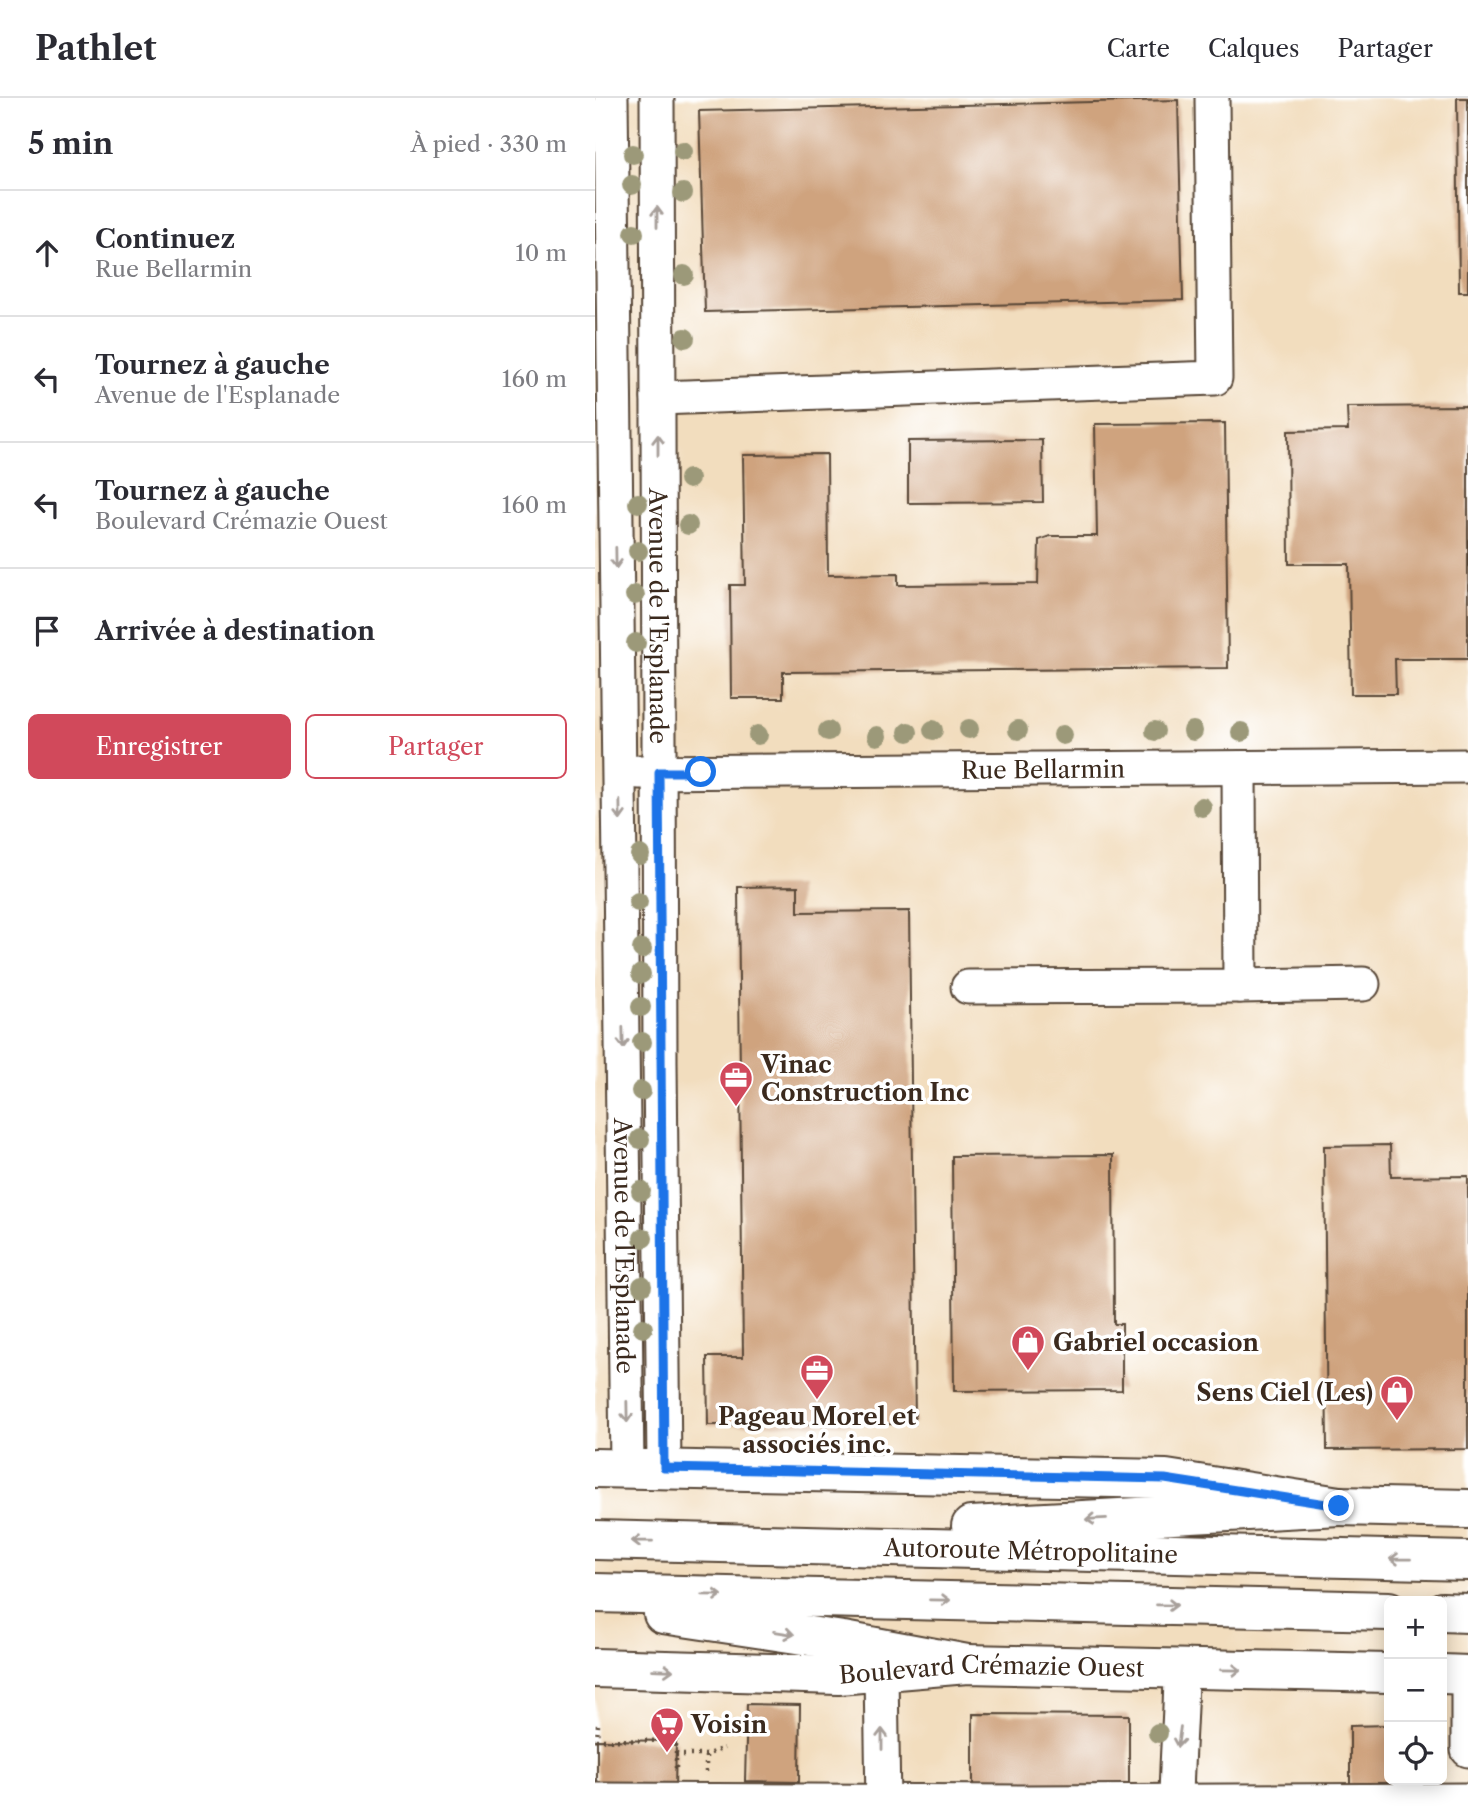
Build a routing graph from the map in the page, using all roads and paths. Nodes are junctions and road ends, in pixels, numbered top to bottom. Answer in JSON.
{"nodes":[{"id":1,"x":611,"y":98,"type":"edge"},
{"id":2,"x":657,"y":98,"type":"edge"},
{"id":3,"x":1212,"y":98,"type":"edge"},
{"id":4,"x":658,"y":398,"type":"junction"},
{"id":5,"x":1468,"y":766,"type":"edge"},
{"id":6,"x":1238,"y":768,"type":"junction"},
{"id":7,"x":619,"y":772,"type":"junction"},
{"id":8,"x":659,"y":772,"type":"junction"},
{"id":9,"x":1363,"y":984,"type":"dead end"},
{"id":10,"x":1240,"y":986,"type":"junction"},
{"id":11,"x":968,"y":987,"type":"dead end"},
{"id":12,"x":629,"y":1468,"type":"edge"},
{"id":13,"x":1339,"y":1506,"type":"junction"},
{"id":14,"x":1468,"y":1509,"type":"edge"},
{"id":15,"x":595,"y":1540,"type":"edge"},
{"id":16,"x":689,"y":1542,"type":"junction"},
{"id":17,"x":1468,"y":1560,"type":"edge"},
{"id":18,"x":595,"y":1593,"type":"edge"},
{"id":19,"x":595,"y":1604,"type":"edge"},
{"id":20,"x":1384,"y":1611,"type":"edge"},
{"id":21,"x":1447,"y":1612,"type":"edge"},
{"id":22,"x":1468,"y":1613,"type":"edge"},
{"id":23,"x":967,"y":1664,"type":"junction"},
{"id":24,"x":595,"y":1668,"type":"edge"},
{"id":25,"x":1181,"y":1669,"type":"junction"},
{"id":26,"x":881,"y":1672,"type":"junction"},
{"id":27,"x":1384,"y":1673,"type":"edge"},
{"id":28,"x":1447,"y":1674,"type":"edge"},
{"id":29,"x":1468,"y":1675,"type":"edge"},
{"id":30,"x":677,"y":1718,"type":"dead end"},
{"id":31,"x":598,"y":1725,"type":"dead end"},
{"id":32,"x":676,"y":1741,"type":"junction"},
{"id":33,"x":724,"y":1748,"type":"dead end"},
{"id":34,"x":1468,"y":1750,"type":"edge"},
{"id":35,"x":676,"y":1755,"type":"junction"},
{"id":36,"x":688,"y":1793,"type":"edge"},
{"id":37,"x":595,"y":1800,"type":"edge"},
{"id":38,"x":1468,"y":1800,"type":"edge"},
{"id":39,"x":883,"y":1803,"type":"edge"},
{"id":40,"x":1323,"y":1803,"type":"edge"},
{"id":41,"x":1028,"y":1804,"type":"edge"},
{"id":42,"x":1176,"y":1804,"type":"edge"}],
"edges":[{"from":1,"to":7,"type":"street","name":"Avenue de l'Esplanade","one_way":true},
{"from":4,"to":2,"type":"street","name":"Avenue de l'Esplanade","one_way":true},
{"from":3,"to":4,"type":"street"},
{"from":8,"to":4,"type":"street","name":"Avenue de l'Esplanade","one_way":true},
{"from":5,"to":6,"type":"street","name":"Rue Bellarmin"},
{"from":6,"to":8,"type":"street","name":"Rue Bellarmin"},
{"from":6,"to":10,"type":"street"},
{"from":7,"to":8,"type":"street","name":"Rue Bellarmin"},
{"from":7,"to":12,"type":"street","name":"Avenue de l'Esplanade","one_way":true},
{"from":8,"to":12,"type":"street","name":"Avenue de l'Esplanade"},
{"from":9,"to":10,"type":"street"},
{"from":10,"to":11,"type":"street"},
{"from":12,"to":13,"type":"main road"},
{"from":13,"to":14,"type":"main road"},
{"from":13,"to":16,"type":"main road","one_way":true},
{"from":16,"to":15,"type":"main road","name":"Autoroute Métropolitaine","one_way":true},
{"from":17,"to":16,"type":"main road","name":"Autoroute Métropolitaine","one_way":true},
{"from":18,"to":20,"type":"main road","name":"Autoroute Métropolitaine","one_way":true},
{"from":19,"to":23,"type":"main road","one_way":true},
{"from":21,"to":22,"type":"main road"},
{"from":23,"to":25,"type":"main road","name":"Boulevard Crémazie Ouest"},
{"from":23,"to":26,"type":"main road","name":"Boulevard Crémazie Ouest"},
{"from":24,"to":26,"type":"main road","name":"Boulevard Crémazie Ouest","one_way":true},
{"from":25,"to":27,"type":"main road","name":"Boulevard Crémazie Ouest","one_way":true},
{"from":25,"to":42,"type":"street","one_way":true},
{"from":39,"to":26,"type":"street","one_way":true},
{"from":28,"to":29,"type":"main road"},
{"from":29,"to":34,"type":"street"},
{"from":30,"to":32,"type":"path"},
{"from":31,"to":32,"type":"path"},
{"from":32,"to":35,"type":"path"},
{"from":33,"to":35,"type":"path"},
{"from":35,"to":36,"type":"path"},
{"from":36,"to":37,"type":"street"},
{"from":36,"to":39,"type":"street"},
{"from":38,"to":40,"type":"street"},
{"from":39,"to":41,"type":"street"},
{"from":40,"to":42,"type":"street"},
{"from":41,"to":42,"type":"street"}]}
